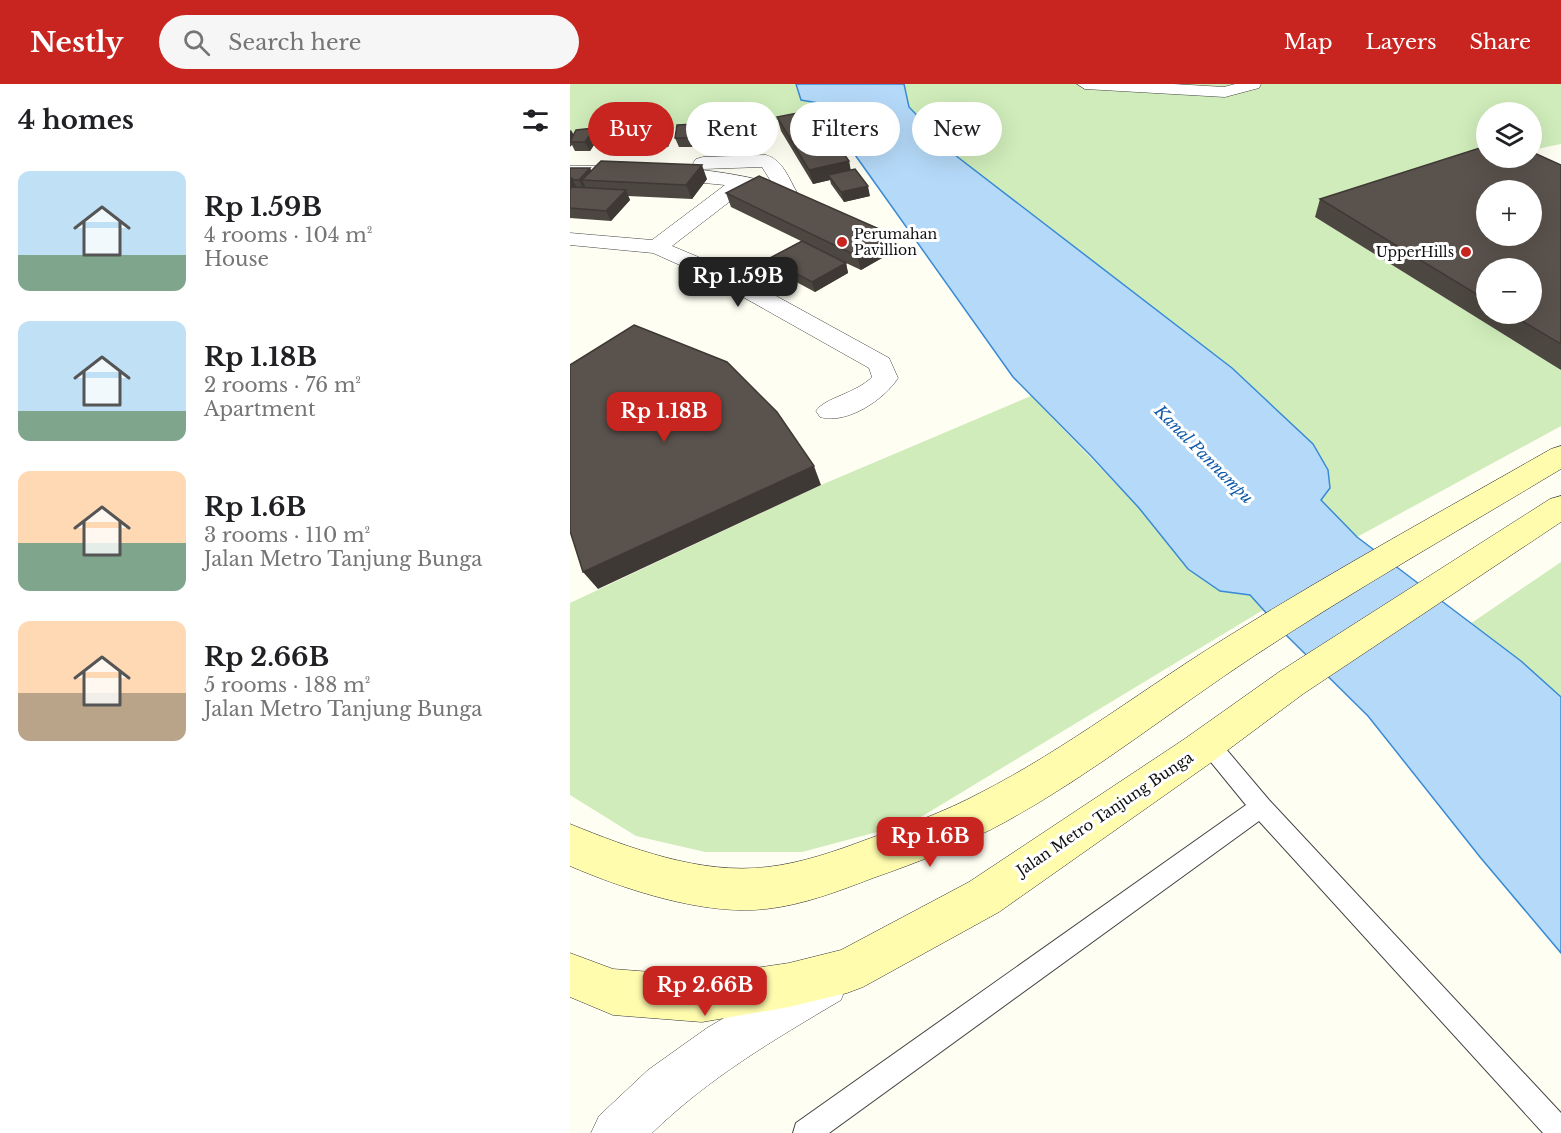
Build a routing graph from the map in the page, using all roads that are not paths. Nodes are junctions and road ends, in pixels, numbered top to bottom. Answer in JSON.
{"nodes":[{"id":1,"x":1085,"y":84,"type":"edge"},
{"id":2,"x":1253,"y":84,"type":"edge"},
{"id":3,"x":642,"y":171,"type":"junction"},
{"id":4,"x":570,"y":172,"type":"edge"},
{"id":5,"x":742,"y":182,"type":"junction"},
{"id":6,"x":787,"y":193,"type":"junction"},
{"id":7,"x":808,"y":204,"type":"edge"},
{"id":8,"x":570,"y":239,"type":"edge"},
{"id":9,"x":657,"y":248,"type":"junction"},
{"id":10,"x":829,"y":411,"type":"dead end"},
{"id":11,"x":1561,"y":456,"type":"edge"},
{"id":12,"x":1561,"y":507,"type":"edge"},
{"id":13,"x":1208,"y":743,"type":"junction"},
{"id":14,"x":1261,"y":807,"type":"junction"},
{"id":15,"x":570,"y":844,"type":"edge"},
{"id":16,"x":847,"y":971,"type":"junction"},
{"id":17,"x":570,"y":975,"type":"edge"},
{"id":18,"x":615,"y":1133,"type":"edge"},
{"id":19,"x":806,"y":1133,"type":"edge"},
{"id":20,"x":1561,"y":1133,"type":"edge"}],
"edges":[{"from":1,"to":2,"type":"street"},
{"from":3,"to":4,"type":"street"},
{"from":3,"to":5,"type":"street"},
{"from":3,"to":6,"type":"street"},
{"from":5,"to":6,"type":"street"},
{"from":5,"to":9,"type":"street"},
{"from":6,"to":7,"type":"street"},
{"from":8,"to":9,"type":"street"},
{"from":9,"to":10,"type":"street"},
{"from":11,"to":15,"type":"main road"},
{"from":12,"to":13,"type":"main road","name":"Jalan Metro Tanjung Bunga"},
{"from":13,"to":14,"type":"lane"},
{"from":13,"to":16,"type":"main road","name":"Jalan Metro Tanjung Bunga"},
{"from":14,"to":19,"type":"lane"},
{"from":14,"to":20,"type":"lane"},
{"from":16,"to":17,"type":"main road","name":"Jalan Metro Tanjung Bunga"},
{"from":16,"to":18,"type":"street"}]}
